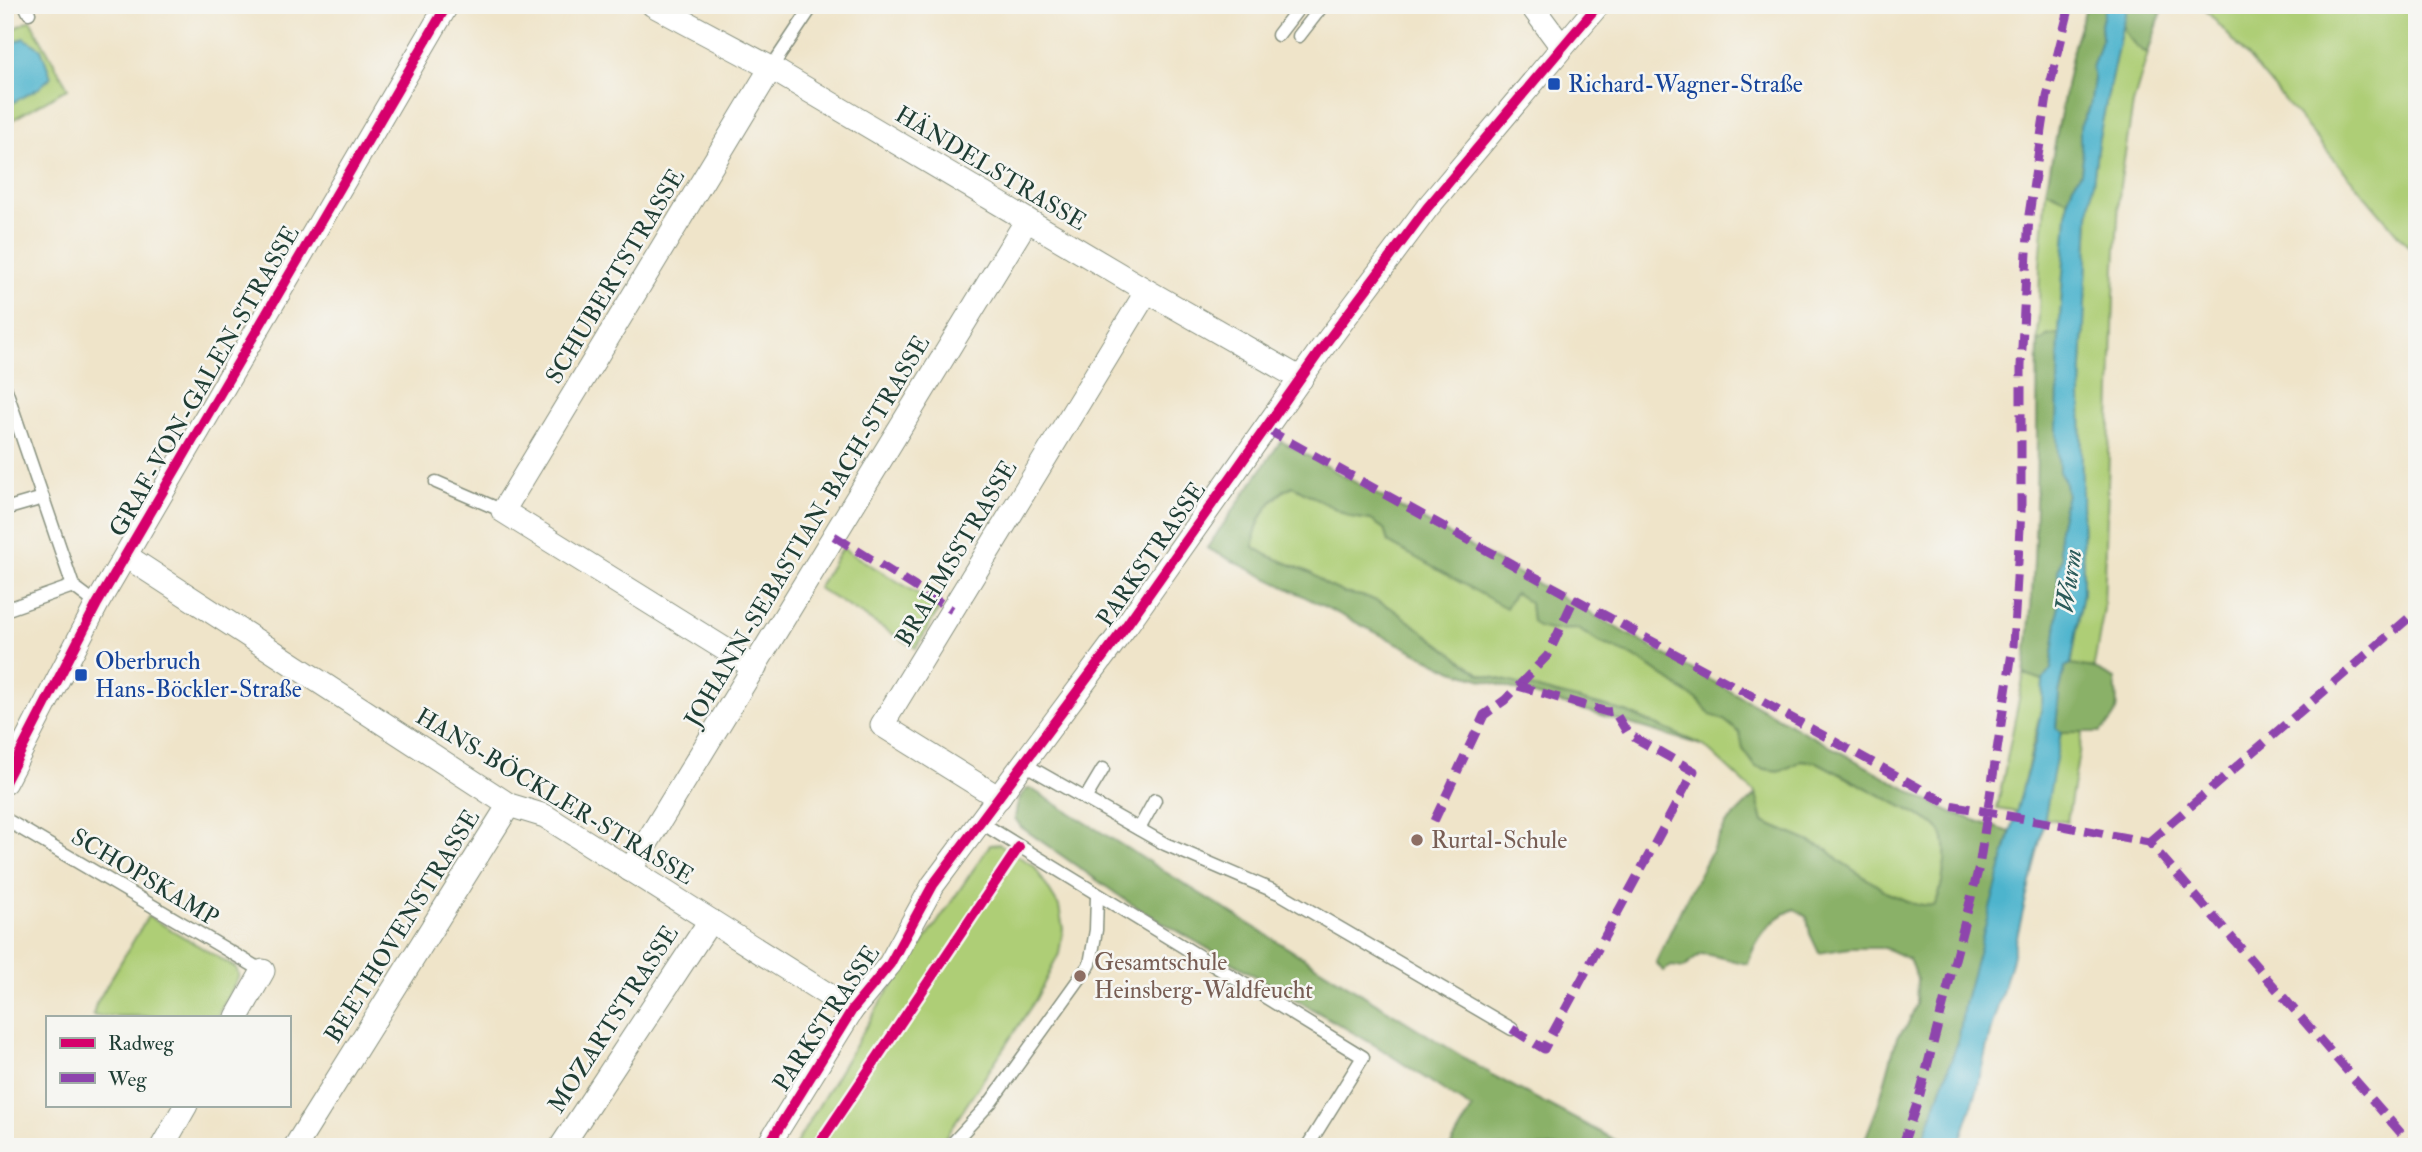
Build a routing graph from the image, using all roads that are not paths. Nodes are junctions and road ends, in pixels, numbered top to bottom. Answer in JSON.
{"nodes":[{"id":1,"x":446,"y":5,"type":"edge"},
{"id":2,"x":653,"y":5,"type":"edge"},
{"id":3,"x":813,"y":5,"type":"edge"},
{"id":4,"x":1301,"y":5,"type":"edge"},
{"id":5,"x":1323,"y":5,"type":"edge"},
{"id":6,"x":1531,"y":5,"type":"edge"},
{"id":7,"x":1598,"y":5,"type":"edge"},
{"id":8,"x":1278,"y":35,"type":"dead end"},
{"id":9,"x":1299,"y":36,"type":"dead end"},
{"id":10,"x":1562,"y":47,"type":"junction"},
{"id":11,"x":771,"y":68,"type":"junction"},
{"id":12,"x":1027,"y":220,"type":"junction"},
{"id":13,"x":1147,"y":291,"type":"junction"},
{"id":14,"x":1301,"y":379,"type":"junction"},
{"id":15,"x":5,"y":387,"type":"edge"},
{"id":16,"x":436,"y":482,"type":"dead end"},
{"id":17,"x":43,"y":498,"type":"junction"},
{"id":18,"x":5,"y":509,"type":"edge"},
{"id":19,"x":503,"y":511,"type":"junction"},
{"id":20,"x":126,"y":556,"type":"junction"},
{"id":21,"x":73,"y":586,"type":"junction"},
{"id":22,"x":97,"y":604,"type":"junction"},
{"id":23,"x":5,"y":610,"type":"edge"},
{"id":24,"x":755,"y":667,"type":"junction"},
{"id":25,"x":1024,"y":764,"type":"junction"},
{"id":26,"x":1102,"y":769,"type":"dead end"},
{"id":27,"x":5,"y":782,"type":"edge"},
{"id":28,"x":999,"y":798,"type":"junction"},
{"id":29,"x":1085,"y":799,"type":"junction"},
{"id":30,"x":1155,"y":800,"type":"dead end"},
{"id":31,"x":509,"y":805,"type":"junction"},
{"id":32,"x":5,"y":819,"type":"edge"},
{"id":33,"x":980,"y":822,"type":"junction"},
{"id":34,"x":1139,"y":829,"type":"junction"},
{"id":35,"x":630,"y":870,"type":"junction"},
{"id":36,"x":1097,"y":896,"type":"junction"},
{"id":37,"x":710,"y":921,"type":"junction"},
{"id":38,"x":263,"y":971,"type":"joint"},
{"id":39,"x":852,"y":1010,"type":"junction"},
{"id":40,"x":238,"y":1016,"type":"edge"},
{"id":41,"x":1512,"y":1029,"type":"dead end"},
{"id":42,"x":185,"y":1106,"type":"edge"},
{"id":43,"x":162,"y":1147,"type":"edge"},
{"id":44,"x":295,"y":1147,"type":"edge"},
{"id":45,"x":561,"y":1147,"type":"edge"},
{"id":46,"x":767,"y":1147,"type":"edge"},
{"id":47,"x":949,"y":1147,"type":"edge"},
{"id":48,"x":1307,"y":1147,"type":"edge"}],
"edges":[{"from":1,"to":20,"type":"street","name":"GRAF-VON-GALEN-STRASSE"},
{"from":2,"to":11,"type":"street","name":"HÄNDELSTRASSE"},
{"from":3,"to":11,"type":"lane"},
{"from":4,"to":8,"type":"lane"},
{"from":5,"to":9,"type":"lane"},
{"from":6,"to":10,"type":"street"},
{"from":7,"to":10,"type":"street","name":"PARKSTRASSE"},
{"from":10,"to":14,"type":"street","name":"PARKSTRASSE"},
{"from":11,"to":12,"type":"street","name":"HÄNDELSTRASSE"},
{"from":11,"to":19,"type":"street","name":"SCHUBERTSTRASSE"},
{"from":12,"to":13,"type":"street","name":"HÄNDELSTRASSE"},
{"from":12,"to":24,"type":"street","name":"JOHANN-SEBASTIAN-BACH-STRASSE"},
{"from":13,"to":14,"type":"street","name":"HÄNDELSTRASSE"},
{"from":13,"to":28,"type":"street","name":"BRAHMSSTRASSE"},
{"from":14,"to":25,"type":"street","name":"PARKSTRASSE"},
{"from":15,"to":17,"type":"lane"},
{"from":16,"to":19,"type":"lane"},
{"from":17,"to":18,"type":"lane"},
{"from":17,"to":21,"type":"lane"},
{"from":19,"to":24,"type":"street"},
{"from":20,"to":22,"type":"street","name":"GRAF-VON-GALEN-STRASSE"},
{"from":20,"to":31,"type":"street","name":"HANS-BÖCKLER-STRASSE"},
{"from":21,"to":22,"type":"lane"},
{"from":21,"to":23,"type":"lane"},
{"from":22,"to":27,"type":"street","name":"GRAF-VON-GALEN-STRASSE"},
{"from":24,"to":35,"type":"street","name":"JOHANN-SEBASTIAN-BACH-STRASSE"},
{"from":25,"to":28,"type":"street","name":"PARKSTRASSE"},
{"from":25,"to":29,"type":"lane"},
{"from":26,"to":29,"type":"lane"},
{"from":28,"to":33,"type":"street","name":"PARKSTRASSE"},
{"from":29,"to":34,"type":"lane"},
{"from":30,"to":34,"type":"lane"},
{"from":31,"to":35,"type":"street","name":"HANS-BÖCKLER-STRASSE"},
{"from":31,"to":44,"type":"street","name":"BEETHOVENSTRASSE"},
{"from":32,"to":38,"type":"lane","name":"SCHOPSKAMP"},
{"from":33,"to":36,"type":"lane"},
{"from":33,"to":39,"type":"street","name":"PARKSTRASSE"},
{"from":34,"to":41,"type":"lane"},
{"from":35,"to":37,"type":"street","name":"HANS-BÖCKLER-STRASSE"},
{"from":36,"to":47,"type":"lane"},
{"from":36,"to":48,"type":"lane"},
{"from":37,"to":39,"type":"street","name":"HANS-BÖCKLER-STRASSE"},
{"from":37,"to":45,"type":"street","name":"MOZARTSTRASSE"},
{"from":38,"to":40,"type":"street"},
{"from":39,"to":46,"type":"street","name":"PARKSTRASSE"},
{"from":42,"to":43,"type":"street"}]}
